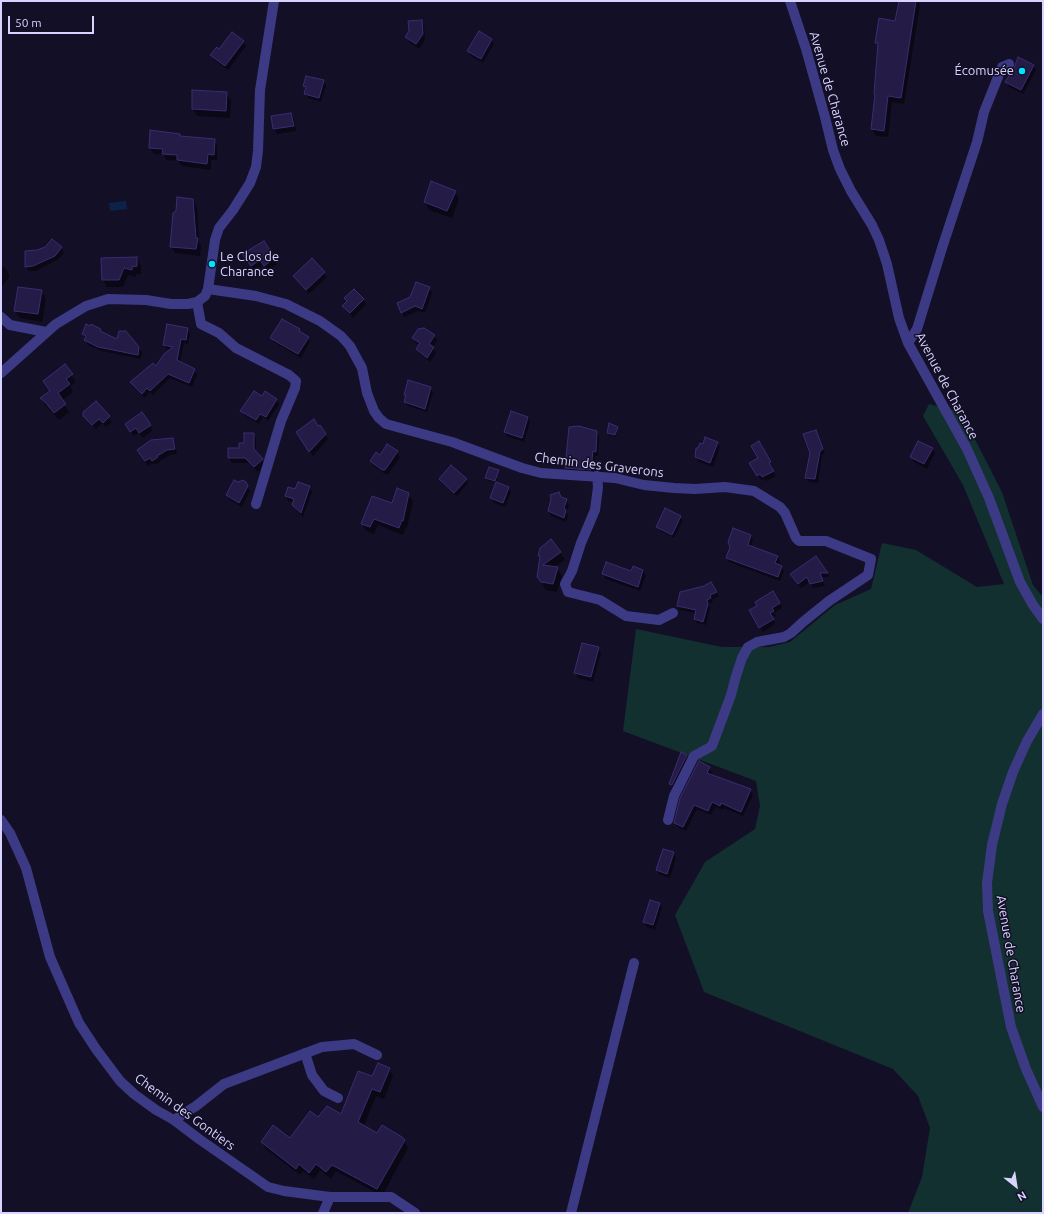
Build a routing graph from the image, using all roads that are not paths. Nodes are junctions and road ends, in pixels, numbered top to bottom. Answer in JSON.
{"nodes":[{"id":1,"x":274,"y":1,"type":"edge"},
{"id":2,"x":790,"y":1,"type":"edge"},
{"id":3,"x":1009,"y":64,"type":"dead end"},
{"id":4,"x":208,"y":289,"type":"junction"},
{"id":5,"x":197,"y":302,"type":"junction"},
{"id":6,"x":1,"y":318,"type":"edge"},
{"id":7,"x":46,"y":332,"type":"junction"},
{"id":8,"x":908,"y":343,"type":"junction"},
{"id":9,"x":1,"y":373,"type":"edge"},
{"id":10,"x":597,"y":476,"type":"junction"},
{"id":11,"x":256,"y":504,"type":"dead end"},
{"id":12,"x":673,"y":613,"type":"dead end"},
{"id":13,"x":1043,"y":619,"type":"edge"},
{"id":14,"x":1043,"y":714,"type":"edge"},
{"id":15,"x":1,"y":820,"type":"edge"},
{"id":16,"x":668,"y":820,"type":"dead end"},
{"id":17,"x":634,"y":963,"type":"dead end"},
{"id":18,"x":305,"y":1053,"type":"junction"},
{"id":19,"x":377,"y":1055,"type":"dead end"},
{"id":20,"x":338,"y":1098,"type":"dead end"},
{"id":21,"x":1043,"y":1107,"type":"edge"},
{"id":22,"x":174,"y":1120,"type":"junction"},
{"id":23,"x":330,"y":1197,"type":"junction"},
{"id":24,"x":323,"y":1213,"type":"edge"},
{"id":25,"x":415,"y":1213,"type":"edge"},
{"id":26,"x":571,"y":1213,"type":"edge"}],
"edges":[{"from":1,"to":4,"type":"street"},
{"from":2,"to":8,"type":"street","name":"Avenue de Charance"},
{"from":3,"to":8,"type":"street"},
{"from":4,"to":5,"type":"street"},
{"from":4,"to":10,"type":"street","name":"Chemin des Graverons"},
{"from":5,"to":7,"type":"street"},
{"from":5,"to":11,"type":"street"},
{"from":6,"to":7,"type":"street"},
{"from":7,"to":9,"type":"street"},
{"from":8,"to":13,"type":"street","name":"Avenue de Charance"},
{"from":10,"to":12,"type":"street"},
{"from":10,"to":16,"type":"street","name":"Chemin des Graverons"},
{"from":14,"to":21,"type":"street","name":"Avenue de Charance"},
{"from":15,"to":22,"type":"street","name":"Chemin des Gontiers"},
{"from":17,"to":26,"type":"street"},
{"from":18,"to":19,"type":"street"},
{"from":18,"to":20,"type":"street"},
{"from":18,"to":22,"type":"street"},
{"from":22,"to":23,"type":"street","name":"Chemin des Gontiers"},
{"from":23,"to":24,"type":"street"},
{"from":23,"to":25,"type":"street","name":"Chemin des Gontiers"}]}
